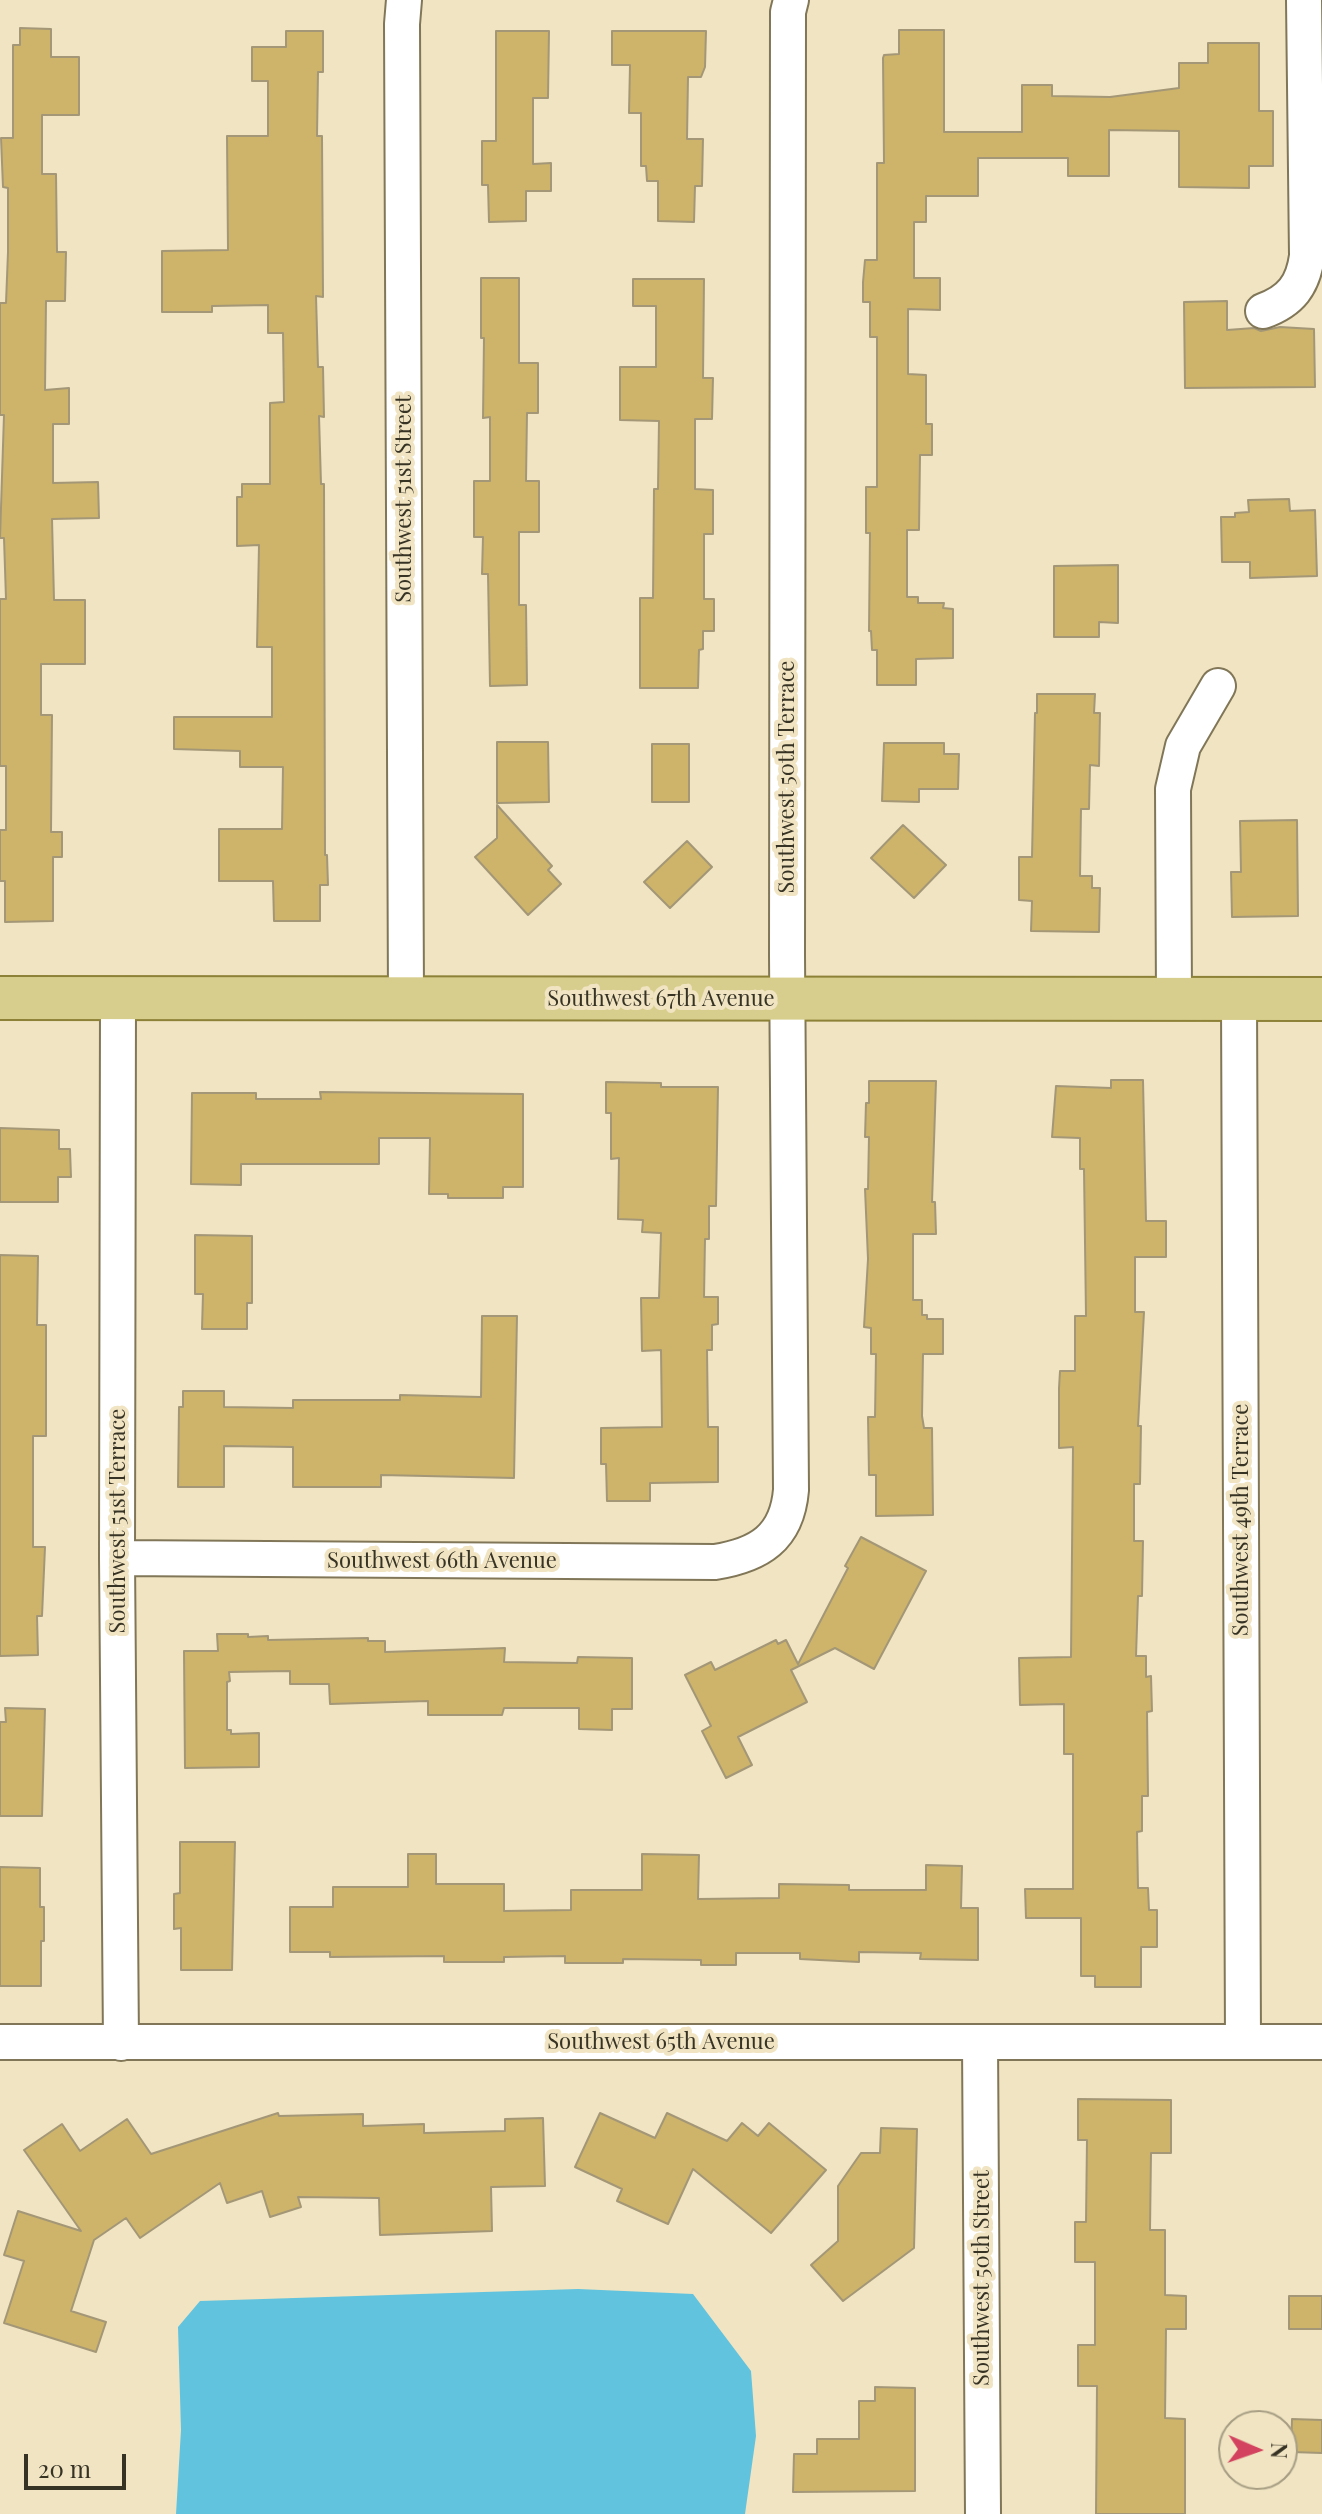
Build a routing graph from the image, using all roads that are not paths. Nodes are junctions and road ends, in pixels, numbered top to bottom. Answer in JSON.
{"nodes":[{"id":1,"x":404,"y":0,"type":"edge"},
{"id":2,"x":791,"y":0,"type":"edge"},
{"id":3,"x":1304,"y":0,"type":"edge"},
{"id":4,"x":1263,"y":311,"type":"dead end"},
{"id":5,"x":1218,"y":686,"type":"dead end"},
{"id":6,"x":0,"y":998,"type":"edge"},
{"id":7,"x":118,"y":998,"type":"junction"},
{"id":8,"x":406,"y":998,"type":"junction"},
{"id":9,"x":788,"y":999,"type":"junction"},
{"id":10,"x":1174,"y":999,"type":"junction"},
{"id":11,"x":1239,"y":999,"type":"junction"},
{"id":12,"x":1322,"y":999,"type":"edge"},
{"id":13,"x":764,"y":1546,"type":"joint"},
{"id":14,"x":117,"y":1558,"type":"junction"},
{"id":15,"x":1243,"y":2041,"type":"junction"},
{"id":16,"x":0,"y":2042,"type":"edge"},
{"id":17,"x":980,"y":2042,"type":"junction"},
{"id":18,"x":1322,"y":2042,"type":"edge"},
{"id":19,"x":121,"y":2043,"type":"junction"},
{"id":20,"x":983,"y":2514,"type":"edge"}],
"edges":[{"from":1,"to":8,"type":"street","name":"Southwest 51st Street"},
{"from":2,"to":9,"type":"street","name":"Southwest 50th Terrace"},
{"from":3,"to":4,"type":"street"},
{"from":5,"to":10,"type":"street"},
{"from":6,"to":7,"type":"main road","name":"Southwest 67th Avenue"},
{"from":7,"to":8,"type":"main road","name":"Southwest 67th Avenue"},
{"from":7,"to":14,"type":"street","name":"Southwest 51st Terrace"},
{"from":8,"to":9,"type":"main road","name":"Southwest 67th Avenue"},
{"from":9,"to":10,"type":"main road","name":"Southwest 67th Avenue"},
{"from":9,"to":13,"type":"street","name":"Southwest 50th Terrace"},
{"from":10,"to":11,"type":"main road","name":"Southwest 67th Avenue"},
{"from":11,"to":12,"type":"main road","name":"Southwest 67th Avenue"},
{"from":11,"to":15,"type":"street","name":"Southwest 49th Terrace"},
{"from":13,"to":14,"type":"street","name":"Southwest 66th Avenue"},
{"from":14,"to":19,"type":"street","name":"Southwest 51st Terrace"},
{"from":15,"to":17,"type":"street","name":"Southwest 65th Avenue"},
{"from":15,"to":18,"type":"street","name":"Southwest 65th Avenue"},
{"from":16,"to":19,"type":"street","name":"Southwest 65th Avenue"},
{"from":17,"to":19,"type":"street","name":"Southwest 65th Avenue"},
{"from":17,"to":20,"type":"street","name":"Southwest 50th Street"}]}
